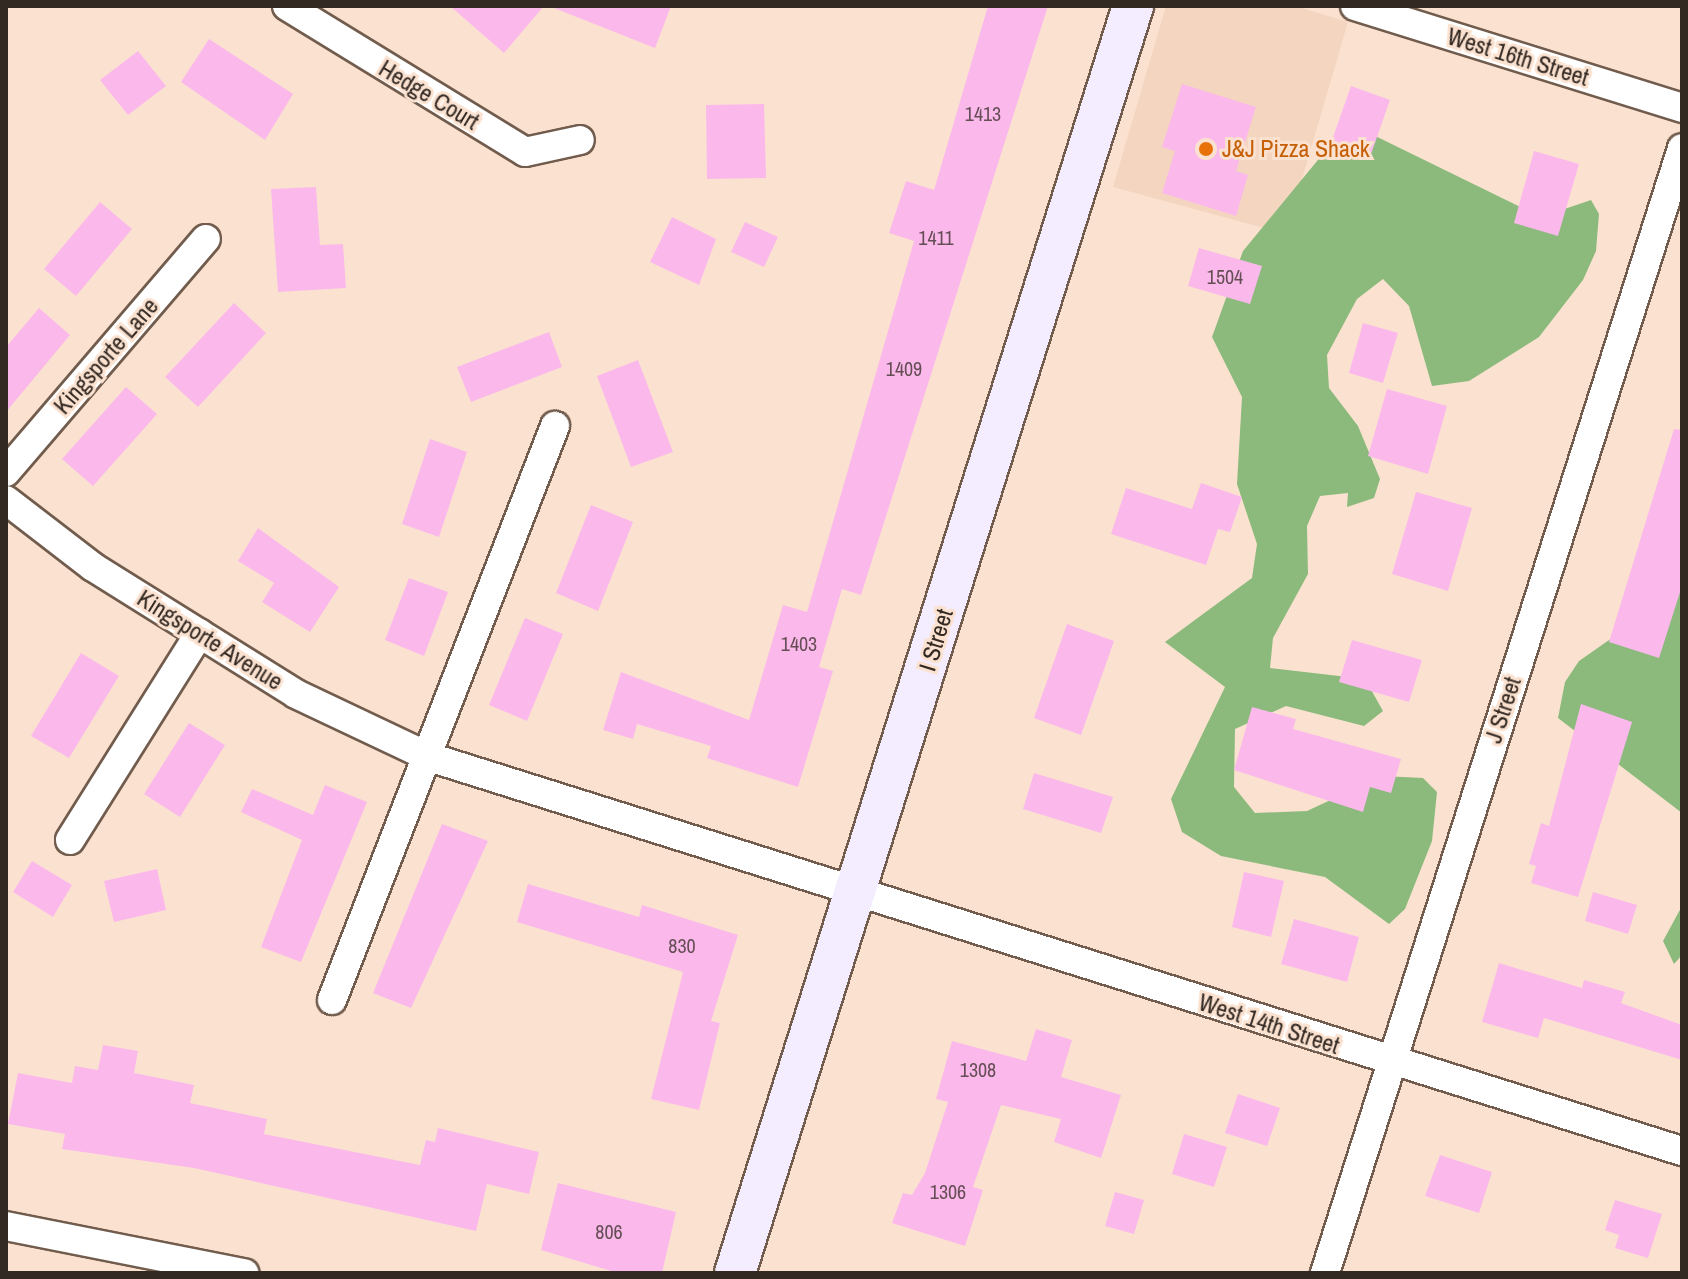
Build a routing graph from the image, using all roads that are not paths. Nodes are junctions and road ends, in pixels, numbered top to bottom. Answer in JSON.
{"nodes":[{"id":1,"x":287,"y":6,"type":"edge"},
{"id":2,"x":1133,"y":6,"type":"edge"},
{"id":3,"x":1355,"y":6,"type":"edge"},
{"id":4,"x":1682,"y":108,"type":"edge"},
{"id":5,"x":580,"y":140,"type":"dead end"},
{"id":6,"x":1682,"y":148,"type":"edge"},
{"id":7,"x":206,"y":239,"type":"dead end"},
{"id":8,"x":555,"y":426,"type":"dead end"},
{"id":9,"x":6,"y":472,"type":"edge"},
{"id":10,"x":6,"y":500,"type":"edge"},
{"id":11,"x":200,"y":633,"type":"junction"},
{"id":12,"x":429,"y":757,"type":"junction"},
{"id":13,"x":70,"y":840,"type":"dead end"},
{"id":14,"x":857,"y":893,"type":"junction"},
{"id":15,"x":332,"y":1000,"type":"dead end"},
{"id":16,"x":1390,"y":1063,"type":"junction"},
{"id":17,"x":1682,"y":1151,"type":"edge"},
{"id":18,"x":6,"y":1226,"type":"edge"},
{"id":19,"x":244,"y":1273,"type":"edge"},
{"id":20,"x":735,"y":1273,"type":"edge"},
{"id":21,"x":1325,"y":1273,"type":"edge"}],
"edges":[{"from":1,"to":5,"type":"street","name":"Hedge Court"},
{"from":2,"to":14,"type":"street","name":"I Street"},
{"from":3,"to":4,"type":"street","name":"West 16th Street"},
{"from":6,"to":16,"type":"street","name":"J Street"},
{"from":7,"to":9,"type":"street","name":"Kingsporte Lane"},
{"from":8,"to":12,"type":"street"},
{"from":10,"to":11,"type":"street","name":"Kingsporte Avenue"},
{"from":11,"to":12,"type":"street","name":"Kingsporte Avenue"},
{"from":11,"to":13,"type":"street"},
{"from":12,"to":14,"type":"street","name":"Kingsporte Avenue"},
{"from":12,"to":15,"type":"street"},
{"from":14,"to":16,"type":"street","name":"West 14th Street"},
{"from":14,"to":20,"type":"street","name":"I Street"},
{"from":16,"to":17,"type":"street","name":"West 14th Street"},
{"from":16,"to":21,"type":"street","name":"J Street"},
{"from":18,"to":19,"type":"street"}]}
